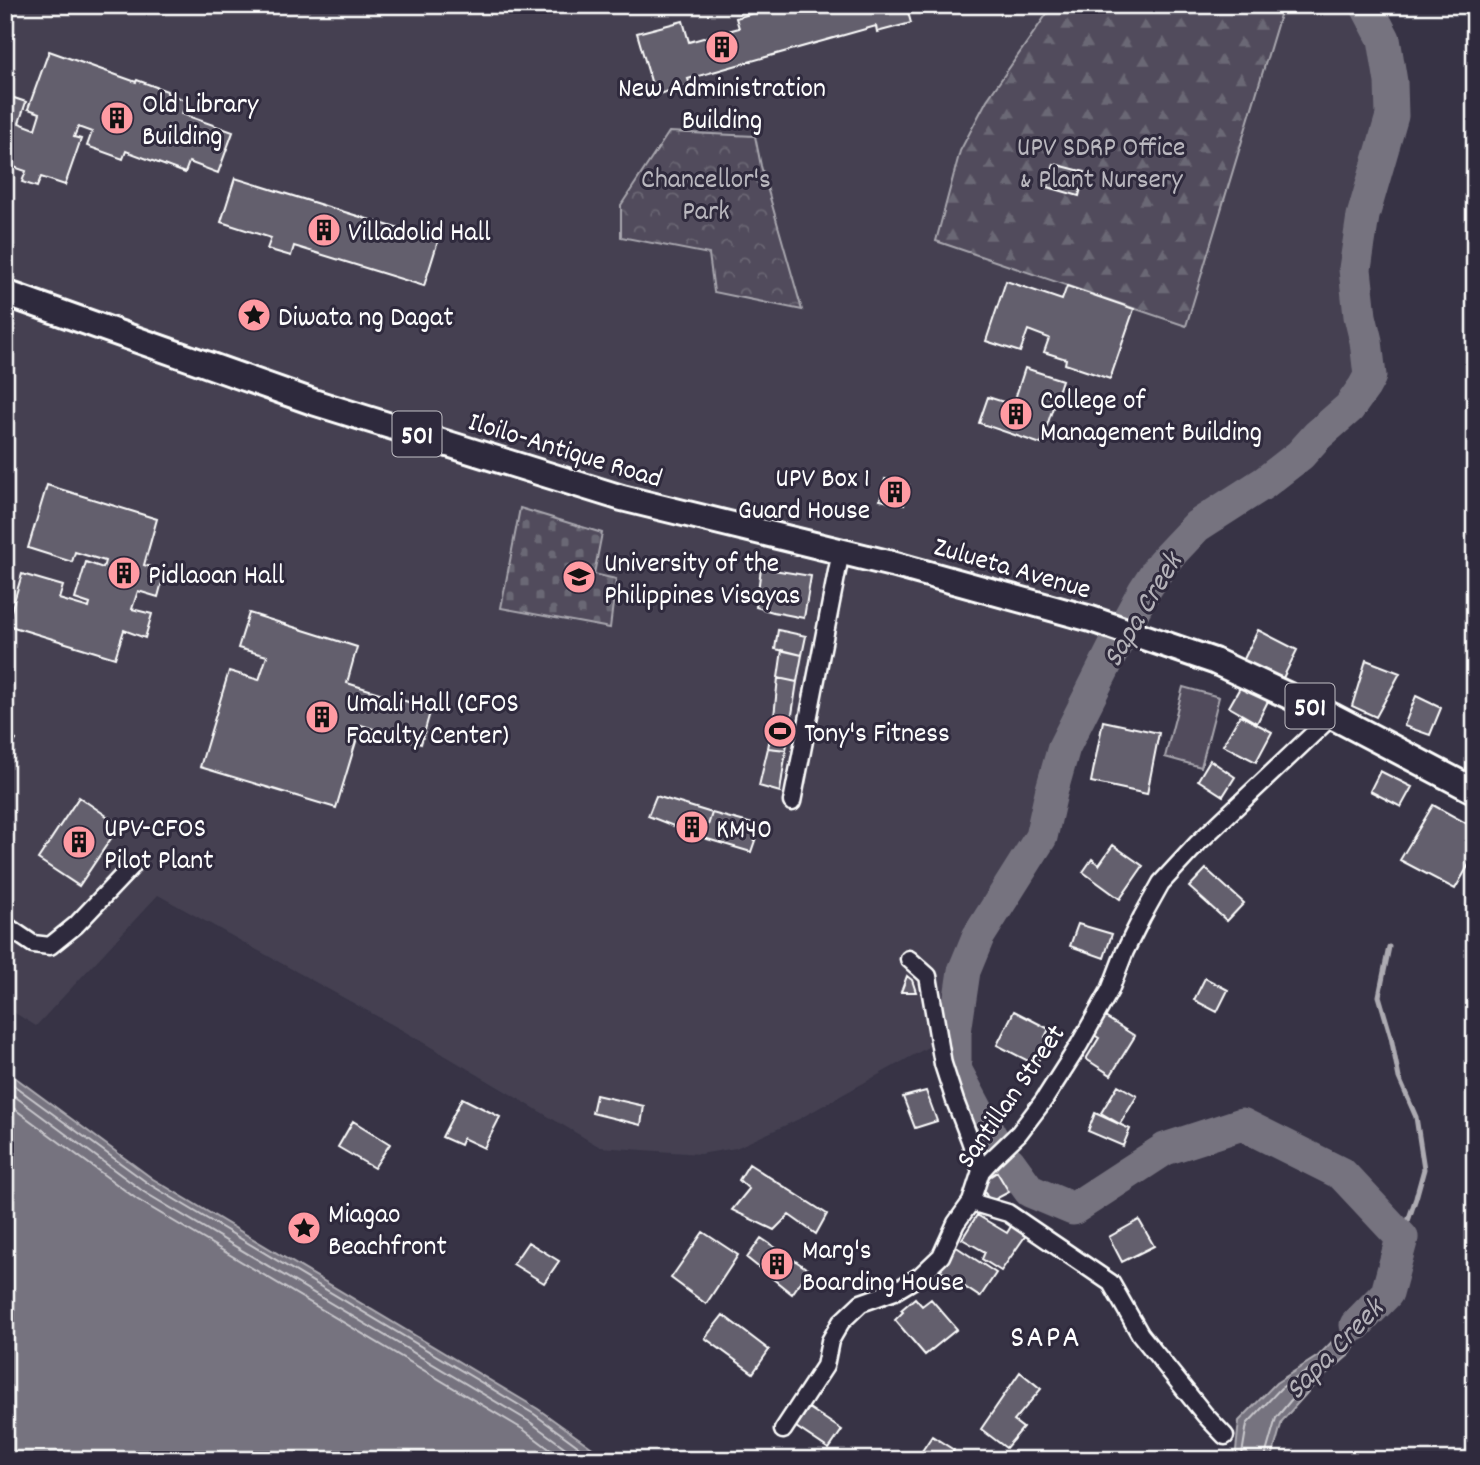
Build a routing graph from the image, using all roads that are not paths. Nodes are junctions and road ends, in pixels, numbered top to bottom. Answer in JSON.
{"nodes":[{"id":1,"x":5,"y":292,"type":"edge"},
{"id":2,"x":838,"y":551,"type":"junction"},
{"id":3,"x":1332,"y":716,"type":"junction"},
{"id":4,"x":1475,"y":791,"type":"edge"},
{"id":5,"x":792,"y":802,"type":"dead end"},
{"id":6,"x":132,"y":866,"type":"dead end"},
{"id":7,"x":5,"y":925,"type":"edge"},
{"id":8,"x":909,"y":959,"type":"dead end"},
{"id":9,"x":981,"y":1171,"type":"junction"},
{"id":10,"x":971,"y":1202,"type":"junction"},
{"id":11,"x":783,"y":1430,"type":"dead end"},
{"id":12,"x":1225,"y":1436,"type":"dead end"}],
"edges":[{"from":1,"to":2,"type":"main road","name":"Iloilo-Antique Road","number":"501"},
{"from":2,"to":3,"type":"main road","name":"Zulueta Avenue","number":"501"},
{"from":2,"to":5,"type":"street"},
{"from":3,"to":4,"type":"main road","name":"Zulueta Avenue","number":"501"},
{"from":3,"to":9,"type":"street","name":"Santillan Street"},
{"from":6,"to":7,"type":"street"},
{"from":8,"to":9,"type":"street"},
{"from":9,"to":10,"type":"street","name":"Santillan Street"},
{"from":10,"to":11,"type":"street","name":"Santillan Street"},
{"from":10,"to":12,"type":"street"}]}
